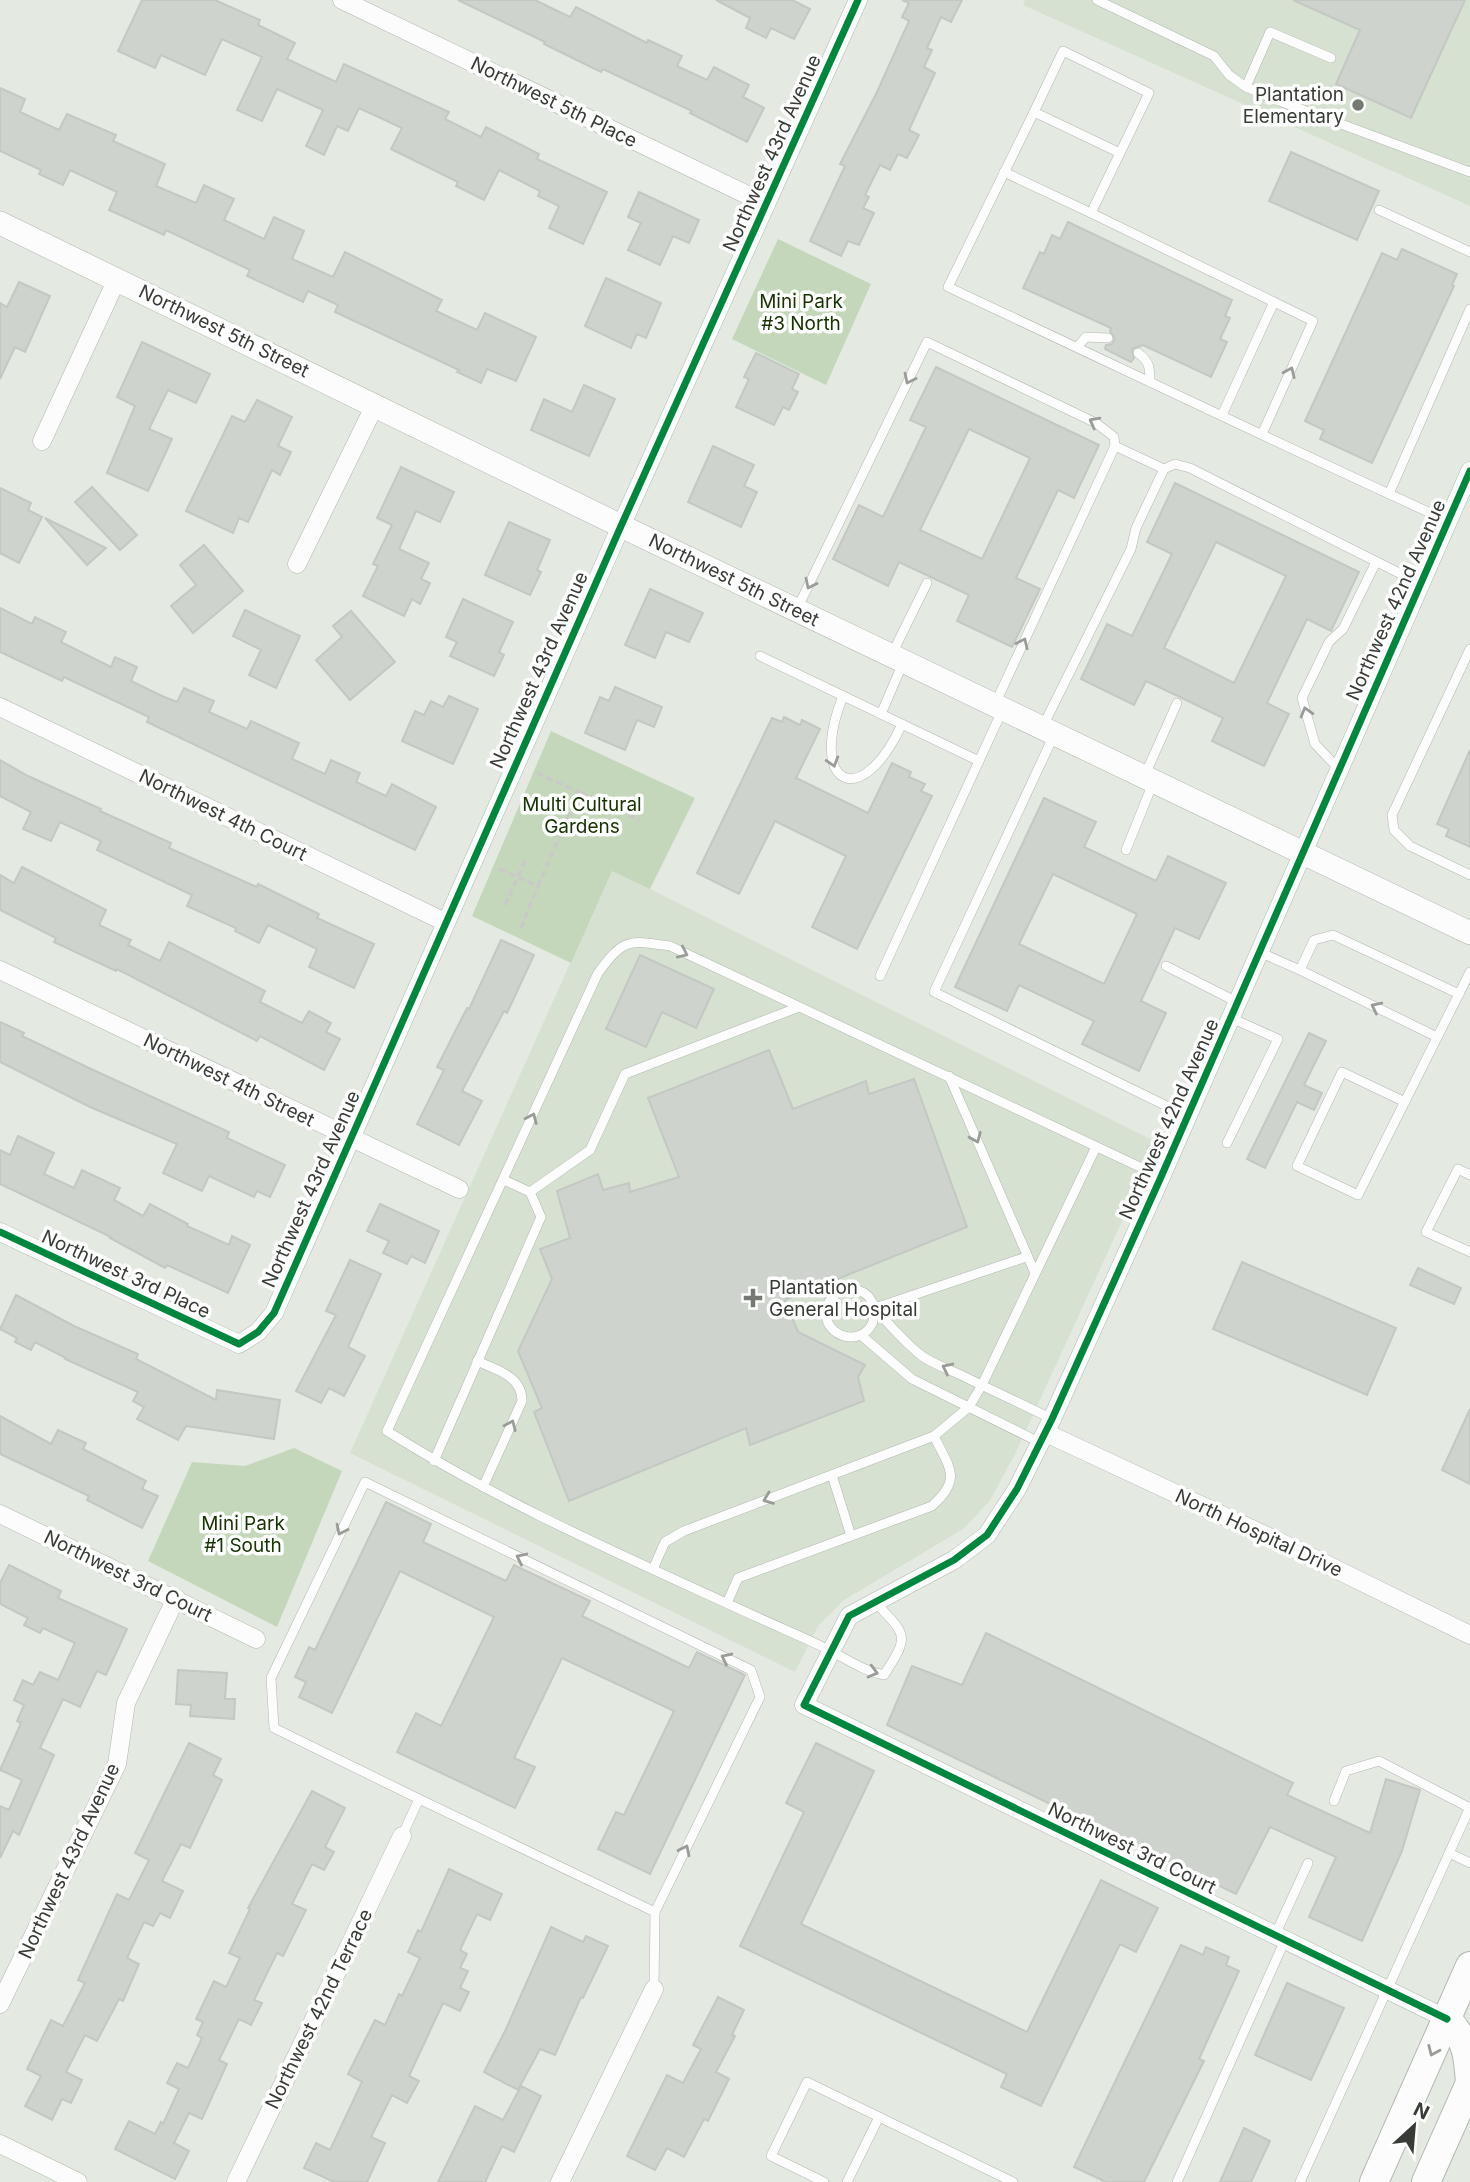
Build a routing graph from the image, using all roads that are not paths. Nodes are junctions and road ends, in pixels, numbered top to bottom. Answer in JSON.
{"nodes":[{"id":1,"x":342,"y":0,"type":"edge"},
{"id":2,"x":858,"y":0,"type":"edge"},
{"id":3,"x":1097,"y":0,"type":"edge"},
{"id":4,"x":1331,"y":58,"type":"dead end"},
{"id":5,"x":1246,"y":87,"type":"junction"},
{"id":6,"x":1034,"y":112,"type":"junction"},
{"id":7,"x":1120,"y":153,"type":"junction"},
{"id":8,"x":1004,"y":172,"type":"junction"},
{"id":9,"x":1470,"y":172,"type":"edge"},
{"id":10,"x":766,"y":204,"type":"junction"},
{"id":11,"x":1379,"y":210,"type":"dead end"},
{"id":12,"x":1091,"y":214,"type":"junction"},
{"id":13,"x":0,"y":223,"type":"edge"},
{"id":14,"x":1470,"y":252,"type":"edge"},
{"id":15,"x":117,"y":279,"type":"junction"},
{"id":16,"x":1274,"y":302,"type":"junction"},
{"id":17,"x":1470,"y":309,"type":"edge"},
{"id":18,"x":1108,"y":338,"type":"dead end"},
{"id":19,"x":1077,"y":347,"type":"junction"},
{"id":20,"x":1138,"y":353,"type":"dead end"},
{"id":21,"x":1150,"y":382,"type":"junction"},
{"id":22,"x":375,"y":405,"type":"junction"},
{"id":23,"x":1222,"y":415,"type":"junction"},
{"id":24,"x":1262,"y":434,"type":"junction"},
{"id":25,"x":42,"y":441,"type":"dead end"},
{"id":26,"x":1115,"y":446,"type":"junction"},
{"id":27,"x":1164,"y":469,"type":"junction"},
{"id":28,"x":1470,"y":471,"type":"edge"},
{"id":29,"x":1389,"y":494,"type":"junction"},
{"id":30,"x":1448,"y":521,"type":"junction"},
{"id":31,"x":621,"y":526,"type":"junction"},
{"id":32,"x":1376,"y":562,"type":"junction"},
{"id":33,"x":297,"y":565,"type":"dead end"},
{"id":34,"x":927,"y":583,"type":"dead end"},
{"id":35,"x":1420,"y":583,"type":"junction"},
{"id":36,"x":797,"y":610,"type":"junction"},
{"id":37,"x":1470,"y":649,"type":"edge"},
{"id":38,"x":760,"y":656,"type":"dead end"},
{"id":39,"x":897,"y":659,"type":"junction"},
{"id":40,"x":843,"y":696,"type":"junction"},
{"id":41,"x":1177,"y":703,"type":"dead end"},
{"id":42,"x":0,"y":707,"type":"edge"},
{"id":43,"x":999,"y":707,"type":"junction"},
{"id":44,"x":881,"y":714,"type":"junction"},
{"id":45,"x":902,"y":724,"type":"junction"},
{"id":46,"x":1048,"y":731,"type":"junction"},
{"id":47,"x":979,"y":761,"type":"junction"},
{"id":48,"x":1339,"y":769,"type":"junction"},
{"id":49,"x":1149,"y":779,"type":"junction"},
{"id":50,"x":1126,"y":849,"type":"dead end"},
{"id":51,"x":1302,"y":853,"type":"junction"},
{"id":52,"x":1470,"y":875,"type":"edge"},
{"id":53,"x":445,"y":922,"type":"junction"},
{"id":54,"x":1470,"y":933,"type":"edge"},
{"id":55,"x":1259,"y":953,"type":"junction"},
{"id":56,"x":1166,"y":966,"type":"dead end"},
{"id":57,"x":0,"y":970,"type":"edge"},
{"id":58,"x":1300,"y":970,"type":"junction"},
{"id":59,"x":1470,"y":972,"type":"edge"},
{"id":60,"x":880,"y":975,"type":"dead end"},
{"id":61,"x":1459,"y":994,"type":"junction"},
{"id":62,"x":799,"y":1007,"type":"junction"},
{"id":63,"x":1234,"y":1010,"type":"junction"},
{"id":64,"x":1437,"y":1037,"type":"junction"},
{"id":65,"x":949,"y":1076,"type":"junction"},
{"id":66,"x":1405,"y":1102,"type":"junction"},
{"id":67,"x":1187,"y":1116,"type":"junction"},
{"id":68,"x":350,"y":1138,"type":"junction"},
{"id":69,"x":1227,"y":1143,"type":"dead end"},
{"id":70,"x":1096,"y":1147,"type":"junction"},
{"id":71,"x":1470,"y":1175,"type":"edge"},
{"id":72,"x":1161,"y":1177,"type":"junction"},
{"id":73,"x":504,"y":1180,"type":"junction"},
{"id":74,"x":459,"y":1189,"type":"dead end"},
{"id":75,"x":530,"y":1192,"type":"junction"},
{"id":76,"x":0,"y":1232,"type":"edge"},
{"id":77,"x":1470,"y":1252,"type":"edge"},
{"id":78,"x":1026,"y":1257,"type":"junction"},
{"id":79,"x":1035,"y":1273,"type":"junction"},
{"id":80,"x":875,"y":1308,"type":"junction"},
{"id":81,"x":862,"y":1336,"type":"junction"},
{"id":82,"x":239,"y":1344,"type":"joint"},
{"id":83,"x":477,"y":1361,"type":"junction"},
{"id":84,"x":982,"y":1385,"type":"junction"},
{"id":85,"x":969,"y":1407,"type":"junction"},
{"id":86,"x":1046,"y":1432,"type":"junction"},
{"id":87,"x":934,"y":1436,"type":"junction"},
{"id":88,"x":434,"y":1461,"type":"junction"},
{"id":89,"x":832,"y":1475,"type":"junction"},
{"id":90,"x":483,"y":1487,"type":"junction"},
{"id":91,"x":0,"y":1514,"type":"edge"},
{"id":92,"x":851,"y":1536,"type":"junction"},
{"id":93,"x":653,"y":1569,"type":"junction"},
{"id":94,"x":176,"y":1598,"type":"junction"},
{"id":95,"x":875,"y":1602,"type":"junction"},
{"id":96,"x":727,"y":1603,"type":"junction"},
{"id":97,"x":1470,"y":1635,"type":"edge"},
{"id":98,"x":256,"y":1639,"type":"dead end"},
{"id":99,"x":831,"y":1651,"type":"junction"},
{"id":100,"x":804,"y":1705,"type":"joint"},
{"id":101,"x":419,"y":1799,"type":"junction"},
{"id":102,"x":1334,"y":1801,"type":"dead end"},
{"id":103,"x":1470,"y":1807,"type":"edge"},
{"id":104,"x":402,"y":1836,"type":"joint"},
{"id":105,"x":1449,"y":1853,"type":"junction"},
{"id":106,"x":1308,"y":1863,"type":"dead end"},
{"id":107,"x":1470,"y":1863,"type":"edge"},
{"id":108,"x":655,"y":1912,"type":"junction"},
{"id":109,"x":1280,"y":1937,"type":"junction"},
{"id":110,"x":1470,"y":1966,"type":"edge"},
{"id":111,"x":654,"y":1989,"type":"joint"},
{"id":112,"x":1386,"y":1990,"type":"junction"},
{"id":113,"x":0,"y":2004,"type":"edge"},
{"id":114,"x":1447,"y":2019,"type":"junction"},
{"id":115,"x":1469,"y":2090,"type":"edge"},
{"id":116,"x":879,"y":2117,"type":"junction"},
{"id":117,"x":0,"y":2144,"type":"edge"},
{"id":118,"x":1430,"y":2181,"type":"edge"},
{"id":119,"x":78,"y":2182,"type":"edge"},
{"id":120,"x":236,"y":2182,"type":"edge"},
{"id":121,"x":561,"y":2182,"type":"edge"},
{"id":122,"x":824,"y":2182,"type":"edge"},
{"id":123,"x":847,"y":2182,"type":"edge"},
{"id":124,"x":1013,"y":2182,"type":"edge"},
{"id":125,"x":1177,"y":2182,"type":"edge"},
{"id":126,"x":1300,"y":2182,"type":"edge"},
{"id":127,"x":1374,"y":2182,"type":"edge"}],
"edges":[{"from":1,"to":10,"type":"street","name":"Northwest 5th Place"},
{"from":2,"to":10,"type":"street","name":"Northwest 43rd Avenue"},
{"from":3,"to":5,"type":"lane"},
{"from":4,"to":5,"type":"lane"},
{"from":5,"to":9,"type":"lane"},
{"from":6,"to":7,"type":"lane"},
{"from":6,"to":7,"type":"lane"},
{"from":6,"to":8,"type":"lane"},
{"from":7,"to":12,"type":"lane"},
{"from":8,"to":12,"type":"lane"},
{"from":8,"to":19,"type":"lane"},
{"from":10,"to":31,"type":"street","name":"Northwest 43rd Avenue"},
{"from":11,"to":14,"type":"lane"},
{"from":12,"to":16,"type":"lane"},
{"from":13,"to":15,"type":"street","name":"Northwest 5th Street"},
{"from":15,"to":22,"type":"street","name":"Northwest 5th Street"},
{"from":15,"to":25,"type":"street"},
{"from":16,"to":23,"type":"lane"},
{"from":24,"to":16,"type":"lane","one_way":true},
{"from":17,"to":29,"type":"lane"},
{"from":18,"to":19,"type":"lane"},
{"from":19,"to":21,"type":"lane"},
{"from":20,"to":21,"type":"lane"},
{"from":21,"to":23,"type":"lane"},
{"from":22,"to":31,"type":"street","name":"Northwest 5th Street"},
{"from":22,"to":33,"type":"street"},
{"from":23,"to":24,"type":"lane"},
{"from":24,"to":29,"type":"lane"},
{"from":26,"to":27,"type":"lane"},
{"from":26,"to":36,"type":"lane","one_way":true},
{"from":43,"to":26,"type":"lane","one_way":true},
{"from":27,"to":32,"type":"lane"},
{"from":27,"to":46,"type":"lane"},
{"from":28,"to":30,"type":"street","name":"Northwest 42nd Avenue"},
{"from":29,"to":30,"type":"lane"},
{"from":30,"to":35,"type":"street","name":"Northwest 42nd Avenue"},
{"from":31,"to":36,"type":"street","name":"Northwest 5th Street"},
{"from":31,"to":53,"type":"street","name":"Northwest 43rd Avenue"},
{"from":32,"to":35,"type":"lane"},
{"from":48,"to":32,"type":"lane","one_way":true},
{"from":34,"to":39,"type":"lane"},
{"from":35,"to":48,"type":"street","name":"Northwest 42nd Avenue"},
{"from":36,"to":39,"type":"street","name":"Northwest 5th Street"},
{"from":37,"to":52,"type":"lane"},
{"from":38,"to":40,"type":"lane"},
{"from":39,"to":43,"type":"street","name":"Northwest 5th Street"},
{"from":39,"to":44,"type":"lane"},
{"from":40,"to":44,"type":"lane"},
{"from":40,"to":45,"type":"lane","one_way":true},
{"from":41,"to":49,"type":"lane"},
{"from":42,"to":53,"type":"street","name":"Northwest 4th Court"},
{"from":43,"to":46,"type":"street","name":"Northwest 5th Street"},
{"from":43,"to":47,"type":"lane"},
{"from":44,"to":45,"type":"lane"},
{"from":45,"to":47,"type":"lane"},
{"from":46,"to":49,"type":"street","name":"Northwest 5th Street"},
{"from":46,"to":67,"type":"lane"},
{"from":47,"to":60,"type":"lane"},
{"from":48,"to":51,"type":"street","name":"Northwest 42nd Avenue"},
{"from":49,"to":50,"type":"lane"},
{"from":49,"to":51,"type":"street","name":"Northwest 5th Street"},
{"from":51,"to":54,"type":"street","name":"Northwest 5th Street"},
{"from":51,"to":55,"type":"street","name":"Northwest 42nd Avenue"},
{"from":53,"to":68,"type":"street","name":"Northwest 43rd Avenue"},
{"from":55,"to":58,"type":"lane"},
{"from":55,"to":63,"type":"street","name":"Northwest 42nd Avenue"},
{"from":56,"to":63,"type":"lane"},
{"from":57,"to":68,"type":"street","name":"Northwest 4th Street"},
{"from":58,"to":61,"type":"lane"},
{"from":64,"to":58,"type":"lane","one_way":true},
{"from":59,"to":61,"type":"lane"},
{"from":61,"to":64,"type":"lane"},
{"from":62,"to":65,"type":"lane"},
{"from":73,"to":62,"type":"lane","one_way":true},
{"from":62,"to":75,"type":"lane"},
{"from":63,"to":67,"type":"street","name":"Northwest 42nd Avenue"},
{"from":63,"to":69,"type":"lane"},
{"from":64,"to":66,"type":"lane"},
{"from":65,"to":70,"type":"lane"},
{"from":65,"to":78,"type":"lane","one_way":true},
{"from":66,"to":66,"type":"lane"},
{"from":67,"to":72,"type":"street","name":"Northwest 42nd Avenue"},
{"from":68,"to":74,"type":"street","name":"Northwest 4th Street"},
{"from":68,"to":82,"type":"street","name":"Northwest 43rd Avenue"},
{"from":70,"to":72,"type":"lane"},
{"from":70,"to":79,"type":"lane"},
{"from":71,"to":77,"type":"lane"},
{"from":72,"to":86,"type":"street","name":"Northwest 42nd Avenue"},
{"from":73,"to":75,"type":"lane"},
{"from":73,"to":88,"type":"lane"},
{"from":75,"to":83,"type":"lane"},
{"from":76,"to":82,"type":"street","name":"Northwest 3rd Place"},
{"from":78,"to":79,"type":"lane"},
{"from":78,"to":80,"type":"lane"},
{"from":79,"to":84,"type":"lane"},
{"from":80,"to":81,"type":"lane"},
{"from":80,"to":81,"type":"lane"},
{"from":84,"to":80,"type":"lane","one_way":true},
{"from":81,"to":85,"type":"lane"},
{"from":83,"to":88,"type":"lane"},
{"from":90,"to":83,"type":"lane","one_way":true},
{"from":84,"to":85,"type":"lane"},
{"from":84,"to":86,"type":"lane"},
{"from":85,"to":86,"type":"lane"},
{"from":85,"to":87,"type":"lane"},
{"from":86,"to":95,"type":"street","name":"Northwest 42nd Avenue"},
{"from":86,"to":97,"type":"street","name":"North Hospital Drive"},
{"from":87,"to":89,"type":"lane"},
{"from":87,"to":92,"type":"lane"},
{"from":88,"to":90,"type":"lane"},
{"from":89,"to":92,"type":"lane"},
{"from":89,"to":93,"type":"lane","one_way":true},
{"from":90,"to":93,"type":"lane"},
{"from":91,"to":94,"type":"street","name":"Northwest 3rd Court"},
{"from":92,"to":96,"type":"lane"},
{"from":93,"to":96,"type":"lane"},
{"from":94,"to":98,"type":"street","name":"Northwest 3rd Court"},
{"from":94,"to":113,"type":"street","name":"Northwest 43rd Avenue"},
{"from":95,"to":99,"type":"street","name":"Northwest 42nd Avenue"},
{"from":99,"to":95,"type":"lane","one_way":true},
{"from":96,"to":99,"type":"lane"},
{"from":99,"to":100,"type":"street","name":"Northwest 42nd Avenue"},
{"from":100,"to":109,"type":"street","name":"Northwest 3rd Court"},
{"from":101,"to":104,"type":"lane"},
{"from":101,"to":108,"type":"lane"},
{"from":108,"to":101,"type":"lane","one_way":true},
{"from":102,"to":103,"type":"lane"},
{"from":103,"to":105,"type":"lane"},
{"from":104,"to":120,"type":"street","name":"Northwest 42nd Terrace"},
{"from":105,"to":107,"type":"lane"},
{"from":105,"to":112,"type":"lane"},
{"from":106,"to":109,"type":"lane"},
{"from":108,"to":111,"type":"lane"},
{"from":109,"to":112,"type":"street","name":"Northwest 3rd Court"},
{"from":109,"to":125,"type":"lane"},
{"from":110,"to":114,"type":"main road"},
{"from":111,"to":121,"type":"street"},
{"from":112,"to":114,"type":"street","name":"Northwest 3rd Court"},
{"from":112,"to":126,"type":"lane"},
{"from":114,"to":115,"type":"main road"},
{"from":114,"to":127,"type":"main road","one_way":true},
{"from":115,"to":118,"type":"main road"},
{"from":116,"to":122,"type":"lane"},
{"from":116,"to":123,"type":"lane"},
{"from":116,"to":124,"type":"lane"},
{"from":117,"to":119,"type":"street"}]}
